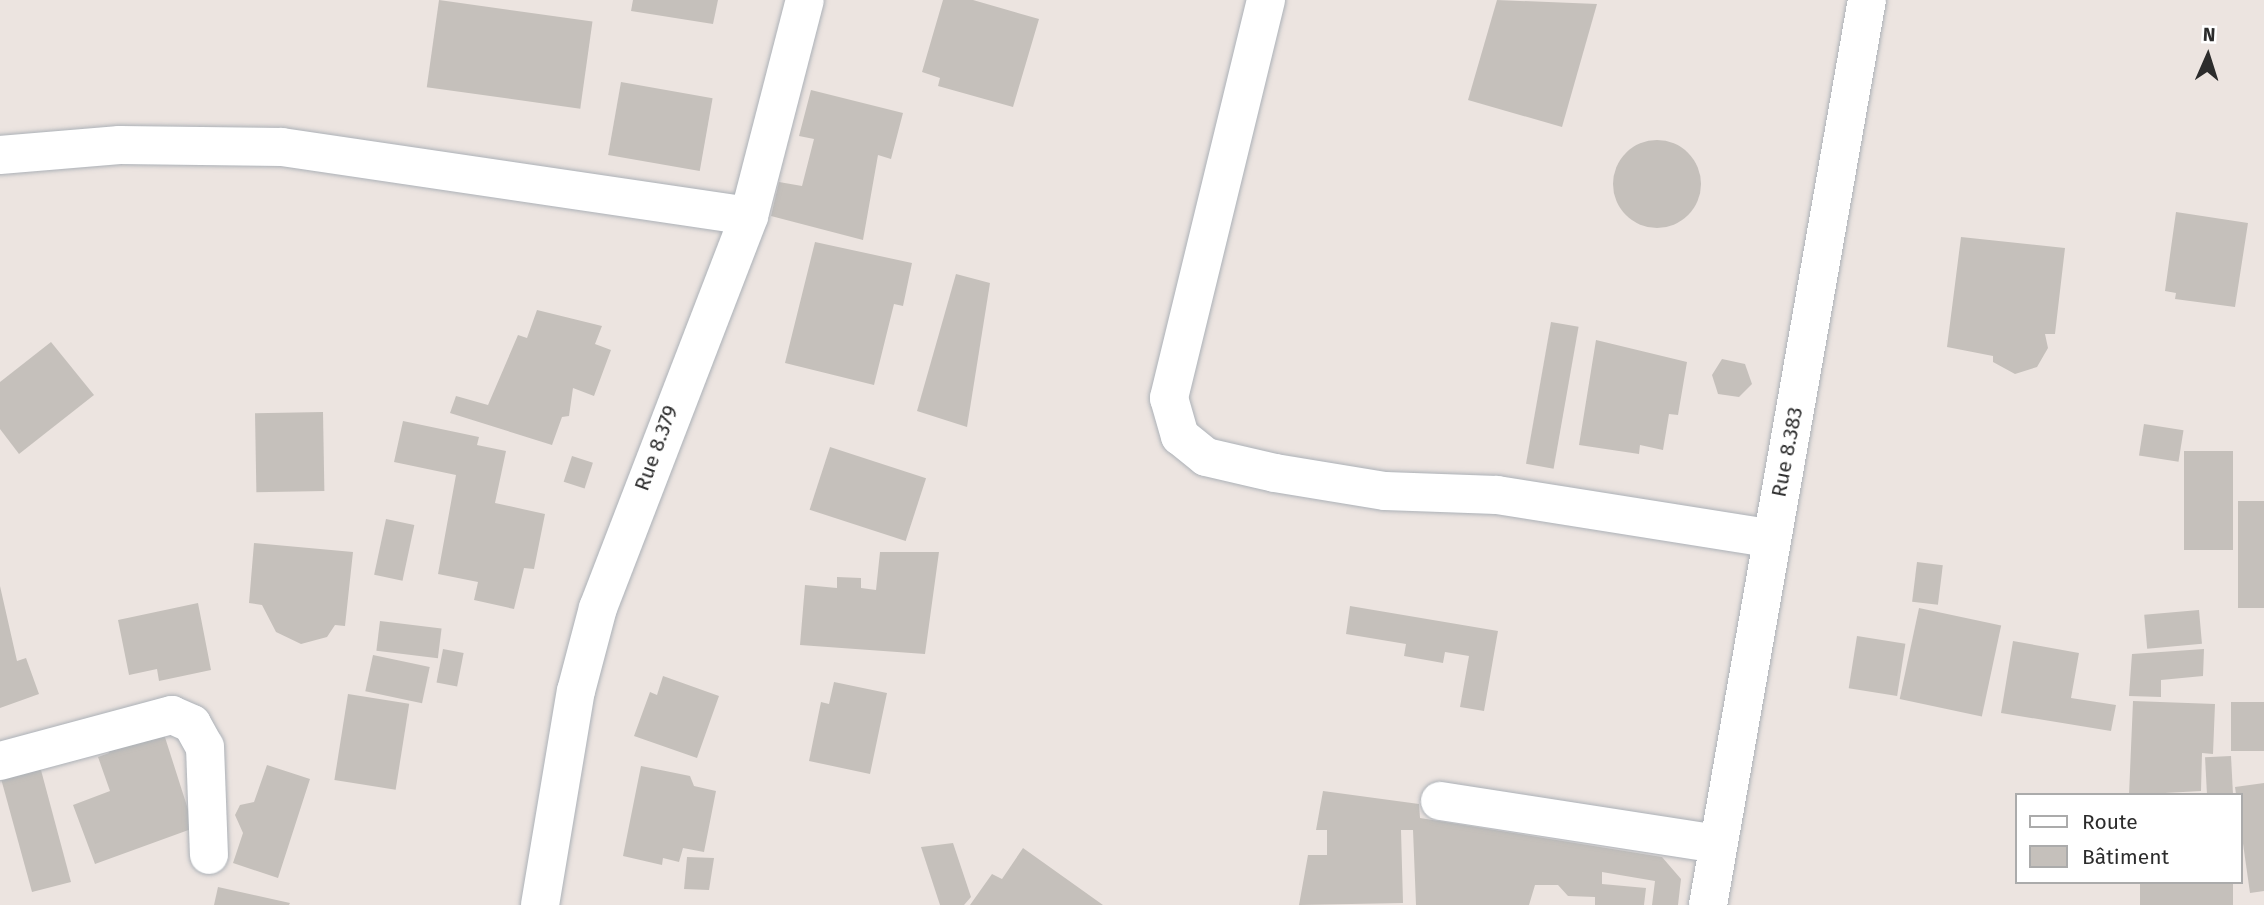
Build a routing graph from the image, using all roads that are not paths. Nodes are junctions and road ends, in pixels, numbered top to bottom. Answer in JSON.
{"nodes":[{"id":1,"x":805,"y":0,"type":"edge"},
{"id":2,"x":1266,"y":0,"type":"edge"},
{"id":3,"x":1867,"y":0,"type":"edge"},
{"id":4,"x":0,"y":155,"type":"edge"},
{"id":5,"x":749,"y":216,"type":"junction"},
{"id":6,"x":1770,"y":538,"type":"junction"},
{"id":7,"x":0,"y":761,"type":"edge"},
{"id":8,"x":1440,"y":801,"type":"dead end"},
{"id":9,"x":1717,"y":844,"type":"junction"},
{"id":10,"x":209,"y":855,"type":"dead end"},
{"id":11,"x":540,"y":905,"type":"edge"},
{"id":12,"x":1708,"y":905,"type":"edge"}],
"edges":[{"from":1,"to":5,"type":"street","name":"Rue 8.379"},
{"from":2,"to":6,"type":"street"},
{"from":3,"to":6,"type":"street","name":"Rue 8.383"},
{"from":4,"to":5,"type":"street"},
{"from":5,"to":11,"type":"street","name":"Rue 8.379"},
{"from":6,"to":9,"type":"street","name":"Rue 8.383"},
{"from":7,"to":10,"type":"street"},
{"from":8,"to":9,"type":"street"},
{"from":9,"to":12,"type":"street","name":"Rue 8.383"}]}
